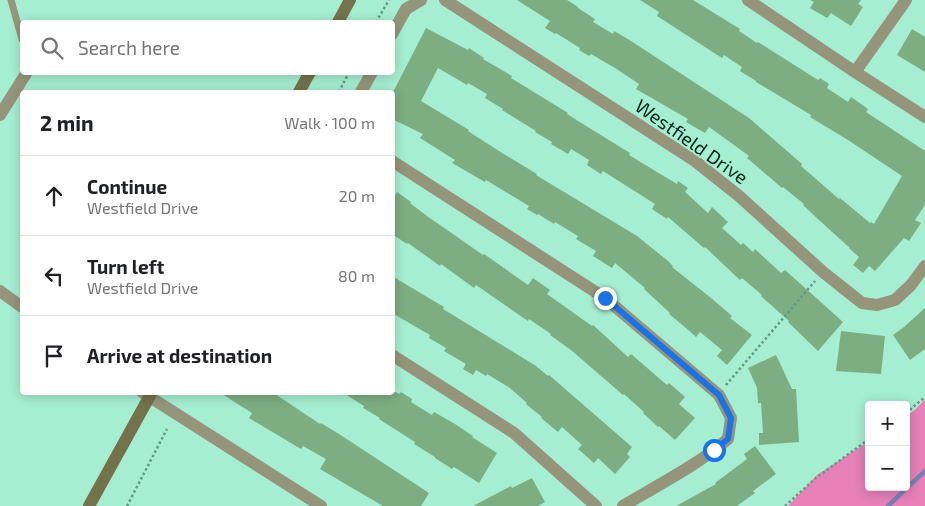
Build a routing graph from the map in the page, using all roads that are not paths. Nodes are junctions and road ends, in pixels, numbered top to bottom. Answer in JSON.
{"nodes":[{"id":1,"x":11,"y":0,"type":"edge"},
{"id":2,"x":350,"y":0,"type":"edge"},
{"id":3,"x":421,"y":0,"type":"edge"},
{"id":4,"x":444,"y":0,"type":"edge"},
{"id":5,"x":748,"y":0,"type":"edge"},
{"id":6,"x":906,"y":0,"type":"edge"},
{"id":7,"x":339,"y":20,"type":"edge"},
{"id":8,"x":395,"y":29,"type":"edge"},
{"id":9,"x":20,"y":32,"type":"edge"},
{"id":10,"x":855,"y":72,"type":"junction"},
{"id":11,"x":25,"y":75,"type":"edge"},
{"id":12,"x":308,"y":75,"type":"edge"},
{"id":13,"x":370,"y":75,"type":"edge"},
{"id":14,"x":300,"y":90,"type":"edge"},
{"id":15,"x":362,"y":90,"type":"edge"},
{"id":16,"x":0,"y":116,"type":"edge"},
{"id":17,"x":925,"y":117,"type":"edge"},
{"id":18,"x":395,"y":163,"type":"edge"},
{"id":19,"x":925,"y":266,"type":"edge"},
{"id":20,"x":0,"y":291,"type":"edge"},
{"id":21,"x":20,"y":306,"type":"edge"},
{"id":22,"x":395,"y":357,"type":"edge"},
{"id":23,"x":147,"y":395,"type":"edge"},
{"id":24,"x":150,"y":395,"type":"edge"},
{"id":25,"x":89,"y":506,"type":"edge"},
{"id":26,"x":321,"y":506,"type":"edge"},
{"id":27,"x":596,"y":506,"type":"edge"},
{"id":28,"x":623,"y":506,"type":"edge"}],
"edges":[{"from":1,"to":9,"type":"lane"},
{"from":2,"to":7,"type":"street"},
{"from":3,"to":8,"type":"street"},
{"from":4,"to":19,"type":"street","name":"Westfield Drive"},
{"from":5,"to":10,"type":"street"},
{"from":6,"to":10,"type":"street"},
{"from":10,"to":17,"type":"street"},
{"from":11,"to":16,"type":"street"},
{"from":12,"to":14,"type":"street"},
{"from":13,"to":15,"type":"street"},
{"from":18,"to":28,"type":"street"},
{"from":20,"to":21,"type":"street"},
{"from":22,"to":27,"type":"street"},
{"from":23,"to":25,"type":"street"},
{"from":24,"to":26,"type":"street"}]}
